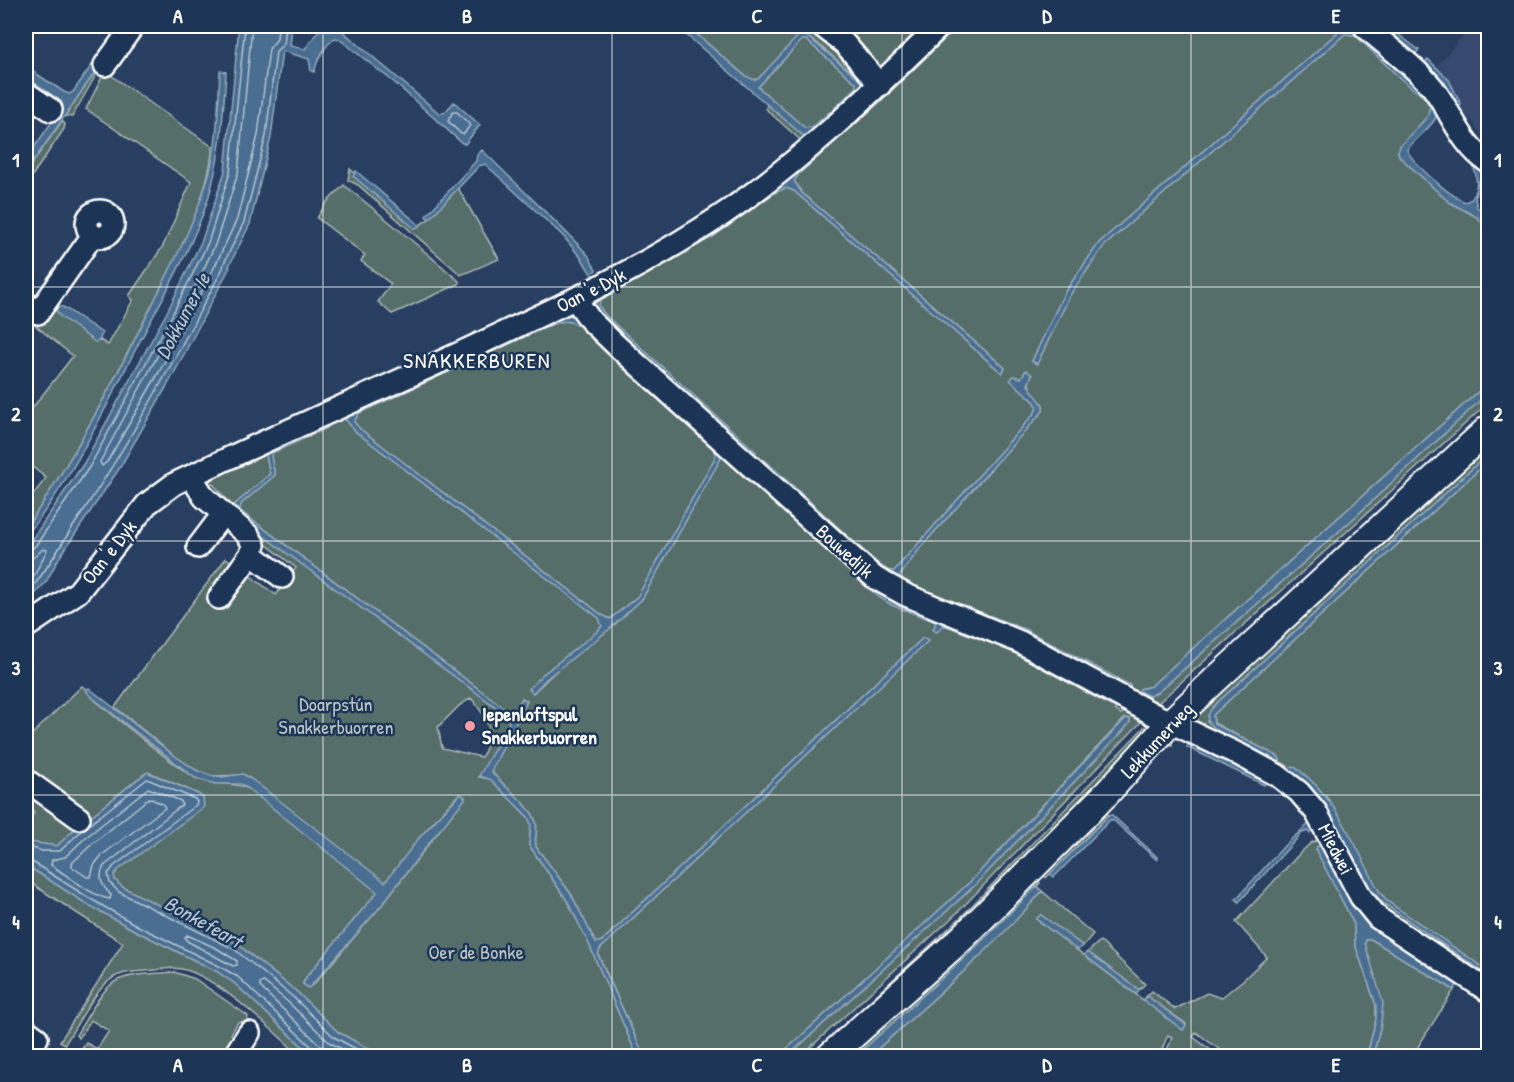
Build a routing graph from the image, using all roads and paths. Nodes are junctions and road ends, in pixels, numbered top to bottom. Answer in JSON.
{"nodes":[{"id":1,"x":133,"y":26,"type":"edge"},
{"id":2,"x":822,"y":26,"type":"edge"},
{"id":3,"x":940,"y":26,"type":"edge"},
{"id":4,"x":1364,"y":26,"type":"edge"},
{"id":5,"x":105,"y":65,"type":"dead end"},
{"id":6,"x":880,"y":85,"type":"junction"},
{"id":7,"x":26,"y":93,"type":"edge"},
{"id":8,"x":51,"y":110,"type":"dead end"},
{"id":9,"x":1488,"y":162,"type":"edge"},
{"id":10,"x":93,"y":235,"type":"dead end"},
{"id":11,"x":576,"y":299,"type":"junction"},
{"id":12,"x":26,"y":304,"type":"edge"},
{"id":13,"x":1488,"y":429,"type":"edge"},
{"id":14,"x":191,"y":476,"type":"junction"},
{"id":15,"x":223,"y":514,"type":"junction"},
{"id":16,"x":198,"y":547,"type":"dead end"},
{"id":17,"x":251,"y":554,"type":"junction"},
{"id":18,"x":282,"y":577,"type":"dead end"},
{"id":19,"x":219,"y":598,"type":"dead end"},
{"id":20,"x":26,"y":627,"type":"edge"},
{"id":21,"x":1171,"y":722,"type":"junction"},
{"id":22,"x":26,"y":780,"type":"edge"},
{"id":23,"x":79,"y":818,"type":"dead end"},
{"id":24,"x":1488,"y":992,"type":"edge"},
{"id":25,"x":249,"y":1033,"type":"dead end"},
{"id":26,"x":234,"y":1056,"type":"edge"},
{"id":27,"x":830,"y":1056,"type":"edge"}],
"edges":[{"from":1,"to":5,"type":"street"},
{"from":2,"to":6,"type":"street"},
{"from":3,"to":6,"type":"street","name":"Oan 'e Dyk"},
{"from":4,"to":9,"type":"street"},
{"from":6,"to":11,"type":"street","name":"Oan 'e Dyk"},
{"from":7,"to":8,"type":"street"},
{"from":10,"to":12,"type":"street"},
{"from":11,"to":14,"type":"street","name":"Oan 'e Dyk"},
{"from":11,"to":21,"type":"street","name":"Bouwedijk"},
{"from":13,"to":21,"type":"main road","name":"Lekkumerweg"},
{"from":14,"to":15,"type":"street"},
{"from":14,"to":20,"type":"street","name":"Oan 'e Dyk"},
{"from":15,"to":16,"type":"street"},
{"from":15,"to":17,"type":"street"},
{"from":17,"to":18,"type":"street"},
{"from":17,"to":19,"type":"street"},
{"from":21,"to":24,"type":"street","name":"Miedwei"},
{"from":21,"to":27,"type":"main road","name":"Lekkumerweg"},
{"from":22,"to":23,"type":"street"},
{"from":25,"to":26,"type":"street"}]}
